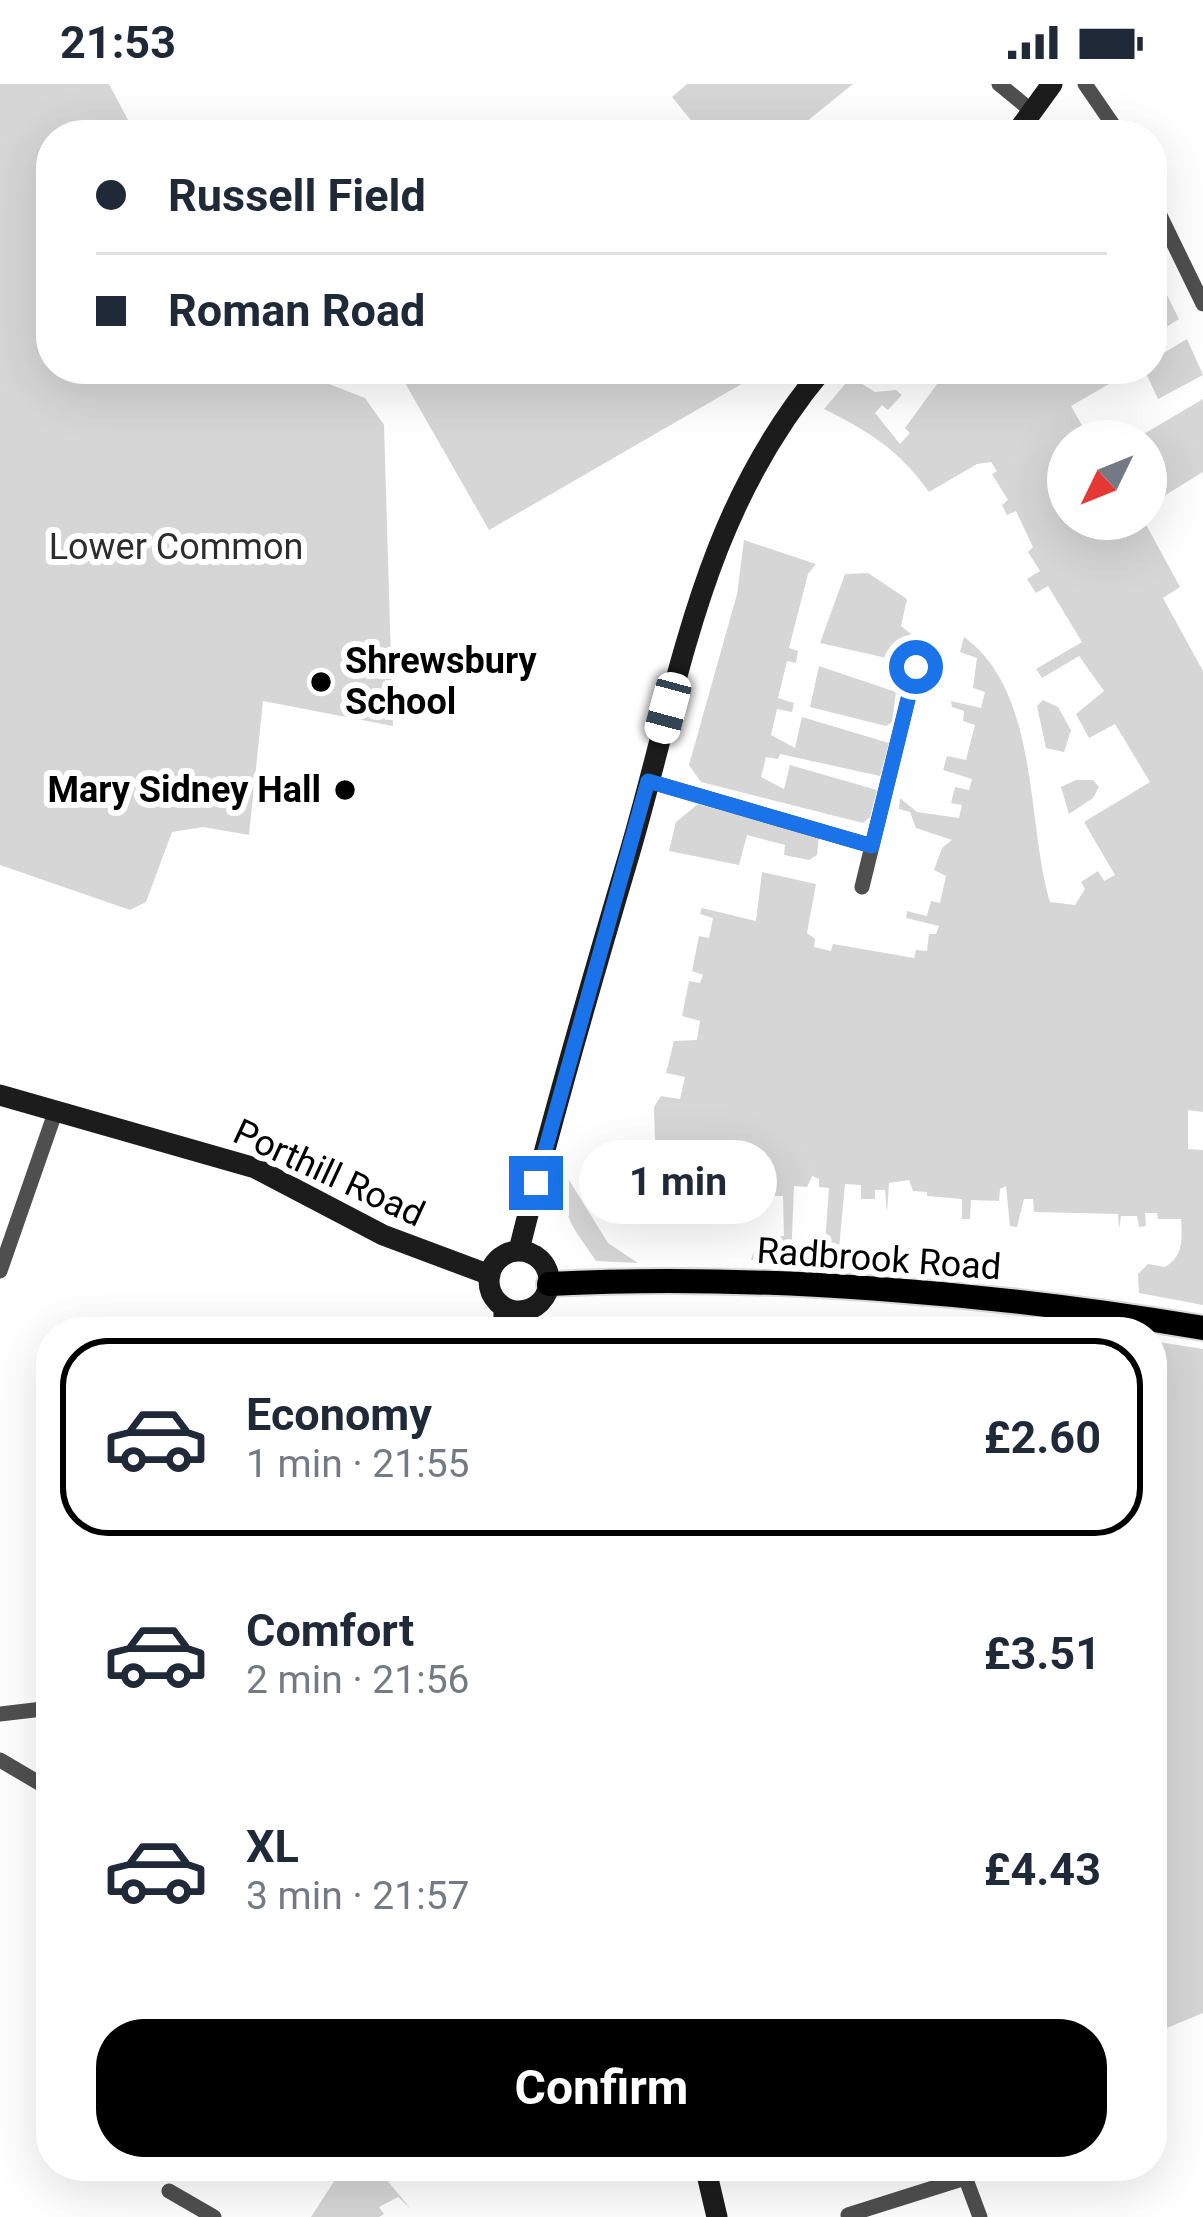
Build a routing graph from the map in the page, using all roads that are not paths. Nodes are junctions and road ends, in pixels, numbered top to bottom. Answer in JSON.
{"nodes":[{"id":1,"x":999,"y":84,"type":"edge"},
{"id":2,"x":1052,"y":84,"type":"edge"},
{"id":3,"x":1085,"y":84,"type":"edge"},
{"id":4,"x":1033,"y":112,"type":"junction"},
{"id":5,"x":1027,"y":120,"type":"edge"},
{"id":6,"x":1110,"y":120,"type":"edge"},
{"id":7,"x":1167,"y":231,"type":"edge"},
{"id":8,"x":1203,"y":304,"type":"edge"},
{"id":9,"x":811,"y":384,"type":"edge"},
{"id":10,"x":920,"y":650,"type":"dead end"},
{"id":11,"x":648,"y":781,"type":"junction"},
{"id":12,"x":872,"y":846,"type":"junction"},
{"id":13,"x":862,"y":887,"type":"dead end"},
{"id":14,"x":0,"y":1096,"type":"edge"},
{"id":15,"x":56,"y":1113,"type":"junction"},
{"id":16,"x":519,"y":1250,"type":"junction"},
{"id":17,"x":0,"y":1270,"type":"edge"},
{"id":18,"x":490,"y":1275,"type":"junction"},
{"id":19,"x":549,"y":1285,"type":"junction"},
{"id":20,"x":504,"y":1307,"type":"junction"},
{"id":21,"x":504,"y":1317,"type":"edge"},
{"id":22,"x":1112,"y":1317,"type":"edge"},
{"id":23,"x":1167,"y":1324,"type":"edge"},
{"id":24,"x":1203,"y":1328,"type":"edge"},
{"id":25,"x":36,"y":1710,"type":"edge"},
{"id":26,"x":0,"y":1714,"type":"edge"},
{"id":27,"x":0,"y":1760,"type":"edge"},
{"id":28,"x":36,"y":1781,"type":"edge"},
{"id":29,"x":709,"y":2181,"type":"edge"},
{"id":30,"x":939,"y":2181,"type":"edge"},
{"id":31,"x":966,"y":2181,"type":"edge"},
{"id":32,"x":169,"y":2191,"type":"dead end"},
{"id":33,"x":848,"y":2216,"type":"edge"},
{"id":34,"x":214,"y":2217,"type":"edge"},
{"id":35,"x":717,"y":2217,"type":"edge"},
{"id":36,"x":980,"y":2217,"type":"edge"}],
"edges":[{"from":1,"to":4,"type":"street"},
{"from":2,"to":4,"type":"main road"},
{"from":3,"to":6,"type":"street"},
{"from":4,"to":5,"type":"main road"},
{"from":7,"to":8,"type":"street"},
{"from":9,"to":11,"type":"main road"},
{"from":10,"to":12,"type":"street"},
{"from":11,"to":12,"type":"street"},
{"from":11,"to":16,"type":"main road"},
{"from":12,"to":13,"type":"street"},
{"from":14,"to":15,"type":"main road","name":"Porthill Road"},
{"from":15,"to":17,"type":"street"},
{"from":15,"to":18,"type":"main road","name":"Porthill Road"},
{"from":16,"to":18,"type":"main road"},
{"from":16,"to":19,"type":"main road"},
{"from":18,"to":20,"type":"main road"},
{"from":19,"to":20,"type":"main road"},
{"from":19,"to":22,"type":"main road","name":"Radbrook Road"},
{"from":20,"to":21,"type":"main road"},
{"from":23,"to":24,"type":"main road","name":"Radbrook Road"},
{"from":25,"to":26,"type":"street"},
{"from":27,"to":28,"type":"street"},
{"from":29,"to":35,"type":"main road"},
{"from":30,"to":33,"type":"street"},
{"from":31,"to":36,"type":"street"},
{"from":32,"to":34,"type":"street"}]}
